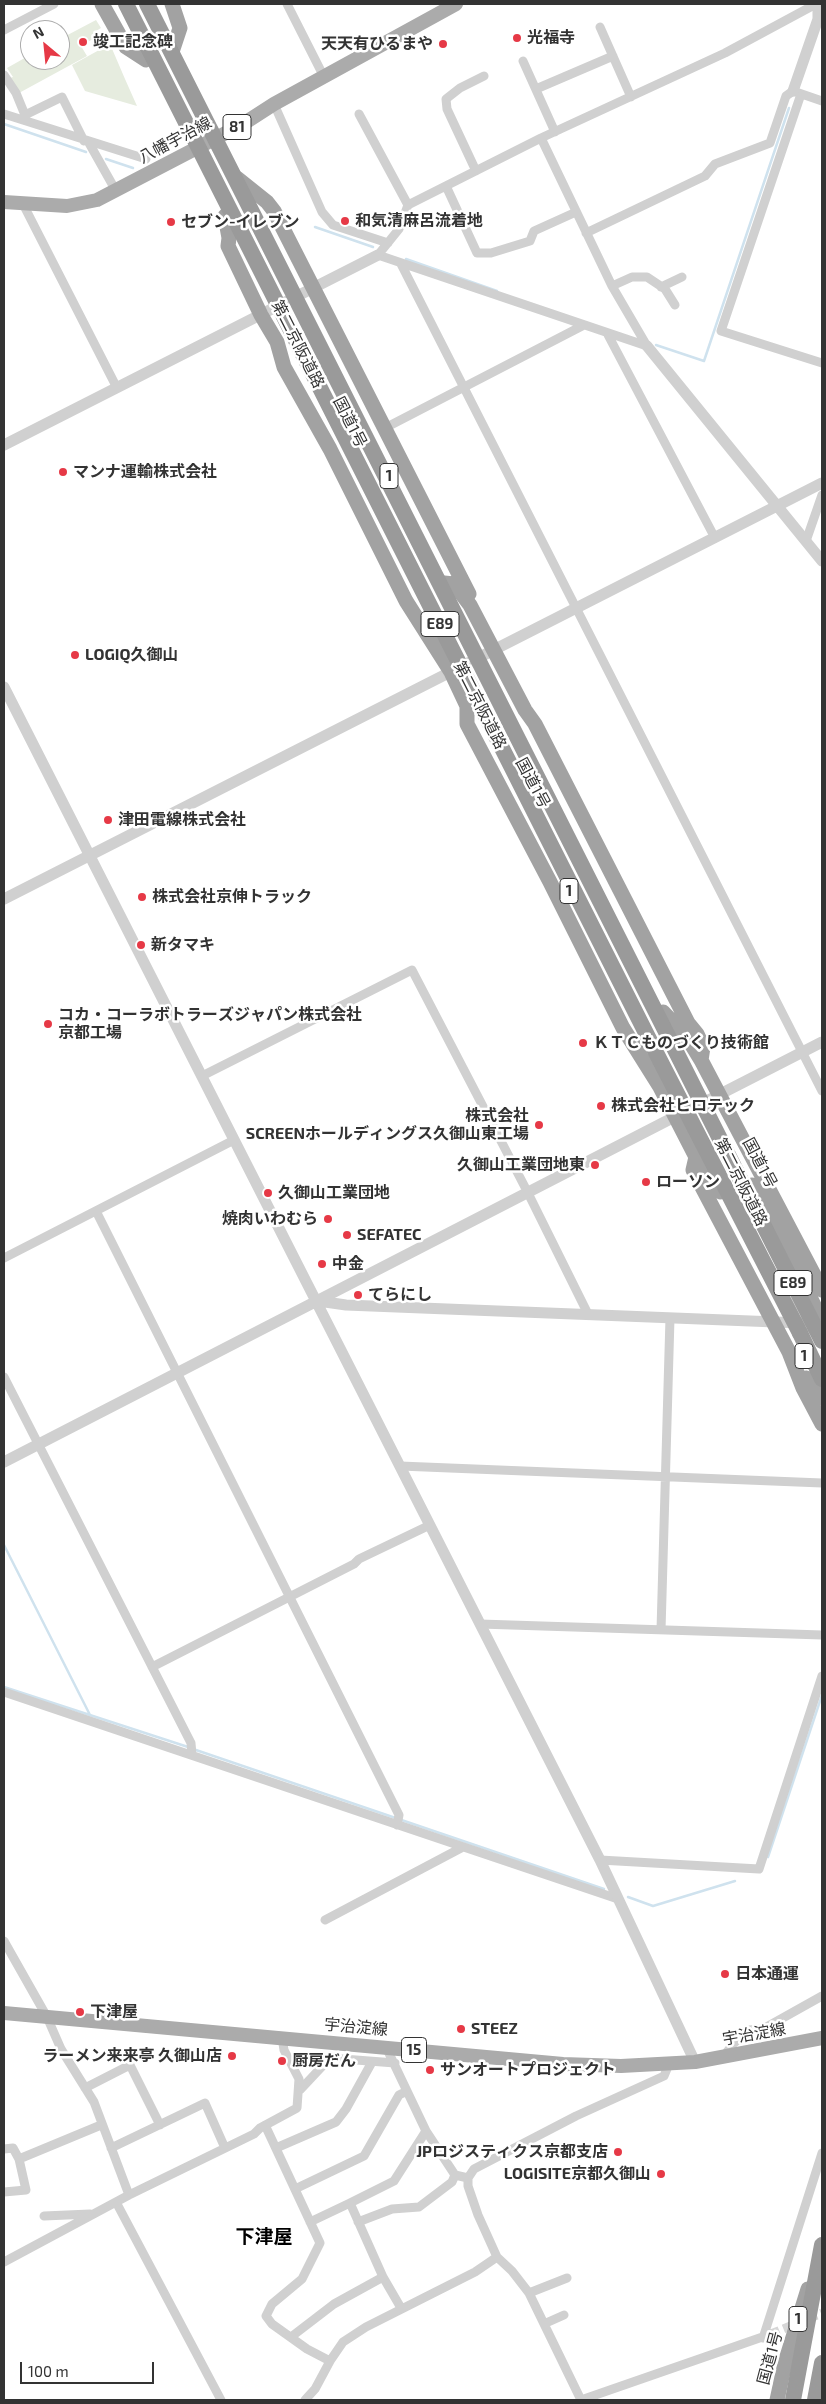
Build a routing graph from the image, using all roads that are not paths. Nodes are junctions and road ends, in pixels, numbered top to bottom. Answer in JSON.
{"nodes":[{"id":1,"x":54,"y":4,"type":"edge"},
{"id":2,"x":102,"y":4,"type":"edge"},
{"id":3,"x":119,"y":4,"type":"edge"},
{"id":4,"x":126,"y":4,"type":"edge"},
{"id":5,"x":149,"y":4,"type":"edge"},
{"id":6,"x":172,"y":4,"type":"edge"},
{"id":7,"x":288,"y":4,"type":"edge"},
{"id":8,"x":456,"y":4,"type":"edge"},
{"id":9,"x":817,"y":4,"type":"edge"},
{"id":10,"x":600,"y":27,"type":"dead end"},
{"id":11,"x":4,"y":30,"type":"edge"},
{"id":12,"x":172,"y":52,"type":"junction"},
{"id":13,"x":612,"y":56,"type":"junction"},
{"id":14,"x":146,"y":60,"type":"junction"},
{"id":15,"x":523,"y":61,"type":"dead end"},
{"id":16,"x":4,"y":75,"type":"edge"},
{"id":17,"x":484,"y":76,"type":"dead end"},
{"id":18,"x":324,"y":77,"type":"junction"},
{"id":19,"x":536,"y":89,"type":"junction"},
{"id":20,"x":797,"y":92,"type":"junction"},
{"id":21,"x":631,"y":97,"type":"junction"},
{"id":22,"x":822,"y":101,"type":"edge"},
{"id":23,"x":274,"y":104,"type":"junction"},
{"id":24,"x":4,"y":114,"type":"edge"},
{"id":25,"x":359,"y":114,"type":"dead end"},
{"id":26,"x":24,"y":118,"type":"junction"},
{"id":27,"x":555,"y":132,"type":"junction"},
{"id":28,"x":216,"y":138,"type":"junction"},
{"id":29,"x":541,"y":138,"type":"junction"},
{"id":30,"x":86,"y":142,"type":"junction"},
{"id":31,"x":192,"y":151,"type":"junction"},
{"id":32,"x":146,"y":159,"type":"dead end"},
{"id":33,"x":476,"y":171,"type":"junction"},
{"id":34,"x":237,"y":178,"type":"junction"},
{"id":35,"x":446,"y":186,"type":"junction"},
{"id":36,"x":116,"y":191,"type":"junction"},
{"id":37,"x":4,"y":202,"type":"edge"},
{"id":38,"x":23,"y":204,"type":"junction"},
{"id":39,"x":408,"y":205,"type":"junction"},
{"id":40,"x":576,"y":212,"type":"junction"},
{"id":41,"x":586,"y":233,"type":"junction"},
{"id":42,"x":388,"y":243,"type":"junction"},
{"id":43,"x":378,"y":255,"type":"junction"},
{"id":44,"x":401,"y":264,"type":"junction"},
{"id":45,"x":682,"y":277,"type":"dead end"},
{"id":46,"x":612,"y":286,"type":"junction"},
{"id":47,"x":661,"y":287,"type":"junction"},
{"id":48,"x":314,"y":288,"type":"junction"},
{"id":49,"x":297,"y":296,"type":"junction"},
{"id":50,"x":675,"y":305,"type":"dead end"},
{"id":51,"x":266,"y":312,"type":"junction"},
{"id":52,"x":584,"y":325,"type":"junction"},
{"id":53,"x":607,"y":333,"type":"junction"},
{"id":54,"x":647,"y":346,"type":"junction"},
{"id":55,"x":282,"y":354,"type":"junction"},
{"id":56,"x":351,"y":361,"type":"junction"},
{"id":57,"x":822,"y":363,"type":"edge"},
{"id":58,"x":344,"y":386,"type":"junction"},
{"id":59,"x":464,"y":387,"type":"junction"},
{"id":60,"x":117,"y":388,"type":"junction"},
{"id":61,"x":324,"y":409,"type":"junction"},
{"id":62,"x":385,"y":428,"type":"junction"},
{"id":63,"x":4,"y":445,"type":"edge"},
{"id":64,"x":822,"y":483,"type":"edge"},
{"id":65,"x":822,"y":495,"type":"edge"},
{"id":66,"x":778,"y":506,"type":"junction"},
{"id":67,"x":715,"y":538,"type":"junction"},
{"id":68,"x":806,"y":541,"type":"junction"},
{"id":69,"x":822,"y":561,"type":"edge"},
{"id":70,"x":444,"y":583,"type":"junction"},
{"id":71,"x":415,"y":588,"type":"junction"},
{"id":72,"x":470,"y":605,"type":"junction"},
{"id":73,"x":577,"y":607,"type":"junction"},
{"id":74,"x":420,"y":623,"type":"junction"},
{"id":75,"x":488,"y":654,"type":"junction"},
{"id":76,"x":454,"y":670,"type":"junction"},
{"id":77,"x":4,"y":687,"type":"edge"},
{"id":78,"x":467,"y":706,"type":"junction"},
{"id":79,"x":525,"y":710,"type":"junction"},
{"id":80,"x":485,"y":731,"type":"junction"},
{"id":81,"x":520,"y":733,"type":"junction"},
{"id":82,"x":90,"y":855,"type":"junction"},
{"id":83,"x":4,"y":899,"type":"edge"},
{"id":84,"x":663,"y":1012,"type":"junction"},
{"id":85,"x":645,"y":1035,"type":"junction"},
{"id":86,"x":822,"y":1042,"type":"edge"},
{"id":87,"x":803,"y":1052,"type":"junction"},
{"id":88,"x":701,"y":1060,"type":"junction"},
{"id":89,"x":642,"y":1061,"type":"junction"},
{"id":90,"x":202,"y":1076,"type":"junction"},
{"id":91,"x":822,"y":1091,"type":"edge"},
{"id":92,"x":713,"y":1098,"type":"junction"},
{"id":93,"x":679,"y":1114,"type":"junction"},
{"id":94,"x":234,"y":1140,"type":"junction"},
{"id":95,"x":750,"y":1151,"type":"junction"},
{"id":96,"x":696,"y":1157,"type":"junction"},
{"id":97,"x":746,"y":1175,"type":"junction"},
{"id":98,"x":527,"y":1191,"type":"junction"},
{"id":99,"x":720,"y":1192,"type":"junction"},
{"id":100,"x":96,"y":1211,"type":"junction"},
{"id":101,"x":4,"y":1258,"type":"edge"},
{"id":102,"x":822,"y":1290,"type":"edge"},
{"id":103,"x":318,"y":1301,"type":"junction"},
{"id":104,"x":588,"y":1314,"type":"junction"},
{"id":105,"x":670,"y":1318,"type":"junction"},
{"id":106,"x":779,"y":1322,"type":"junction"},
{"id":107,"x":822,"y":1323,"type":"edge"},
{"id":108,"x":822,"y":1341,"type":"edge"},
{"id":109,"x":789,"y":1352,"type":"junction"},
{"id":110,"x":177,"y":1373,"type":"junction"},
{"id":111,"x":4,"y":1377,"type":"edge"},
{"id":112,"x":822,"y":1379,"type":"edge"},
{"id":113,"x":822,"y":1391,"type":"edge"},
{"id":114,"x":822,"y":1398,"type":"edge"},
{"id":115,"x":822,"y":1424,"type":"edge"},
{"id":116,"x":38,"y":1444,"type":"junction"},
{"id":117,"x":4,"y":1462,"type":"edge"},
{"id":118,"x":400,"y":1466,"type":"junction"},
{"id":119,"x":665,"y":1476,"type":"junction"},
{"id":120,"x":822,"y":1483,"type":"edge"},
{"id":121,"x":430,"y":1525,"type":"junction"},
{"id":122,"x":290,"y":1597,"type":"junction"},
{"id":123,"x":480,"y":1624,"type":"junction"},
{"id":124,"x":661,"y":1630,"type":"junction"},
{"id":125,"x":822,"y":1635,"type":"edge"},
{"id":126,"x":152,"y":1667,"type":"junction"},
{"id":127,"x":822,"y":1676,"type":"edge"},
{"id":128,"x":4,"y":1692,"type":"edge"},
{"id":129,"x":192,"y":1755,"type":"junction"},
{"id":130,"x":397,"y":1825,"type":"junction"},
{"id":131,"x":463,"y":1847,"type":"junction"},
{"id":132,"x":600,"y":1860,"type":"junction"},
{"id":133,"x":618,"y":1898,"type":"junction"},
{"id":134,"x":325,"y":1920,"type":"dead end"},
{"id":135,"x":4,"y":1941,"type":"edge"},
{"id":136,"x":822,"y":1990,"type":"edge"},
{"id":137,"x":822,"y":1996,"type":"edge"},
{"id":138,"x":4,"y":2013,"type":"edge"},
{"id":139,"x":47,"y":2017,"type":"junction"},
{"id":140,"x":749,"y":2030,"type":"junction"},
{"id":141,"x":282,"y":2037,"type":"junction"},
{"id":142,"x":822,"y":2038,"type":"edge"},
{"id":143,"x":386,"y":2047,"type":"junction"},
{"id":144,"x":723,"y":2058,"type":"junction"},
{"id":145,"x":372,"y":2062,"type":"junction"},
{"id":146,"x":695,"y":2062,"type":"junction"},
{"id":147,"x":394,"y":2063,"type":"junction"},
{"id":148,"x":669,"y":2064,"type":"junction"},
{"id":149,"x":85,"y":2088,"type":"junction"},
{"id":150,"x":300,"y":2090,"type":"junction"},
{"id":151,"x":407,"y":2091,"type":"junction"},
{"id":152,"x":101,"y":2125,"type":"junction"},
{"id":153,"x":160,"y":2125,"type":"junction"},
{"id":154,"x":265,"y":2125,"type":"junction"},
{"id":155,"x":426,"y":2131,"type":"junction"},
{"id":156,"x":111,"y":2148,"type":"junction"},
{"id":157,"x":225,"y":2148,"type":"junction"},
{"id":158,"x":276,"y":2148,"type":"junction"},
{"id":159,"x":4,"y":2149,"type":"edge"},
{"id":160,"x":822,"y":2153,"type":"edge"},
{"id":161,"x":19,"y":2159,"type":"junction"},
{"id":162,"x":455,"y":2174,"type":"junction"},
{"id":163,"x":468,"y":2178,"type":"junction"},
{"id":164,"x":295,"y":2189,"type":"junction"},
{"id":165,"x":4,"y":2192,"type":"edge"},
{"id":166,"x":129,"y":2194,"type":"junction"},
{"id":167,"x":116,"y":2202,"type":"junction"},
{"id":168,"x":350,"y":2203,"type":"junction"},
{"id":169,"x":93,"y":2214,"type":"junction"},
{"id":170,"x":44,"y":2216,"type":"dead end"},
{"id":171,"x":310,"y":2222,"type":"junction"},
{"id":172,"x":358,"y":2222,"type":"junction"},
{"id":173,"x":822,"y":2238,"type":"edge"},
{"id":174,"x":822,"y":2245,"type":"edge"},
{"id":175,"x":497,"y":2257,"type":"junction"},
{"id":176,"x":4,"y":2262,"type":"edge"},
{"id":177,"x":384,"y":2277,"type":"junction"},
{"id":178,"x":567,"y":2278,"type":"dead end"},
{"id":179,"x":529,"y":2294,"type":"junction"},
{"id":180,"x":401,"y":2308,"type":"junction"},
{"id":181,"x":564,"y":2315,"type":"dead end"},
{"id":182,"x":546,"y":2323,"type":"junction"},
{"id":183,"x":291,"y":2338,"type":"junction"},
{"id":184,"x":330,"y":2361,"type":"junction"},
{"id":185,"x":822,"y":2363,"type":"edge"},
{"id":186,"x":221,"y":2400,"type":"edge"},
{"id":187,"x":305,"y":2400,"type":"edge"},
{"id":188,"x":581,"y":2400,"type":"edge"},
{"id":189,"x":777,"y":2400,"type":"edge"},
{"id":190,"x":793,"y":2400,"type":"edge"},
{"id":191,"x":815,"y":2400,"type":"edge"}],
"edges":[{"from":1,"to":11,"type":"street"},
{"from":2,"to":14,"type":"highway"},
{"from":3,"to":14,"type":"highway","name":"国道1号","number":"1"},
{"from":4,"to":112,"type":"highway","name":"第二京阪道路","number":"E89","bridge":true},
{"from":5,"to":12,"type":"highway","name":"国道1号","number":"1"},
{"from":5,"to":108,"type":"highway","name":"第二京阪道路","number":"E89","bridge":true},
{"from":6,"to":12,"type":"highway"},
{"from":7,"to":18,"type":"street"},
{"from":8,"to":18,"type":"main road","name":"八幡宇治線","number":"81"},
{"from":9,"to":20,"type":"street"},
{"from":9,"to":21,"type":"street"},
{"from":10,"to":13,"type":"street"},
{"from":12,"to":28,"type":"highway","name":"国道1号","number":"1"},
{"from":13,"to":19,"type":"street"},
{"from":13,"to":21,"type":"street"},
{"from":14,"to":31,"type":"highway","name":"国道1号","number":"1"},
{"from":15,"to":19,"type":"street"},
{"from":16,"to":26,"type":"street"},
{"from":17,"to":33,"type":"street"},
{"from":18,"to":23,"type":"main road","name":"八幡宇治線","number":"81"},
{"from":19,"to":27,"type":"street"},
{"from":20,"to":22,"type":"street"},
{"from":20,"to":41,"type":"street"},
{"from":20,"to":57,"type":"street"},
{"from":21,"to":27,"type":"street"},
{"from":23,"to":28,"type":"main road","name":"八幡宇治線","number":"81"},
{"from":23,"to":42,"type":"street"},
{"from":24,"to":26,"type":"street"},
{"from":25,"to":39,"type":"street"},
{"from":26,"to":30,"type":"street"},
{"from":26,"to":30,"type":"street"},
{"from":27,"to":29,"type":"street"},
{"from":28,"to":31,"type":"main road","name":"八幡宇治線","number":"81"},
{"from":28,"to":34,"type":"highway","name":"国道1号","number":"1"},
{"from":29,"to":33,"type":"street"},
{"from":29,"to":40,"type":"street"},
{"from":30,"to":32,"type":"street"},
{"from":30,"to":36,"type":"street"},
{"from":31,"to":36,"type":"main road","name":"八幡宇治線","number":"81"},
{"from":31,"to":51,"type":"highway","name":"国道1号","number":"1"},
{"from":33,"to":35,"type":"street"},
{"from":34,"to":48,"type":"highway"},
{"from":34,"to":49,"type":"highway","name":"国道1号","number":"1"},
{"from":35,"to":39,"type":"street"},
{"from":35,"to":40,"type":"street"},
{"from":36,"to":38,"type":"main road","name":"八幡宇治線","number":"81"},
{"from":37,"to":38,"type":"main road","name":"八幡宇治線","number":"81"},
{"from":38,"to":60,"type":"street"},
{"from":39,"to":42,"type":"street"},
{"from":40,"to":41,"type":"street"},
{"from":41,"to":46,"type":"street"},
{"from":42,"to":43,"type":"street"},
{"from":43,"to":44,"type":"street"},
{"from":43,"to":48,"type":"street"},
{"from":44,"to":52,"type":"street"},
{"from":44,"to":59,"type":"street"},
{"from":45,"to":47,"type":"street"},
{"from":46,"to":47,"type":"street"},
{"from":46,"to":54,"type":"street"},
{"from":47,"to":50,"type":"street"},
{"from":48,"to":49,"type":"street"},
{"from":48,"to":56,"type":"highway"},
{"from":49,"to":51,"type":"street"},
{"from":49,"to":58,"type":"highway","name":"国道1号","number":"1"},
{"from":51,"to":55,"type":"highway"},
{"from":51,"to":60,"type":"street"},
{"from":51,"to":61,"type":"highway","name":"国道1号","number":"1"},
{"from":52,"to":53,"type":"street"},
{"from":52,"to":59,"type":"street"},
{"from":53,"to":54,"type":"street"},
{"from":53,"to":67,"type":"street"},
{"from":54,"to":66,"type":"street"},
{"from":55,"to":61,"type":"highway"},
{"from":55,"to":74,"type":"highway"},
{"from":56,"to":58,"type":"highway"},
{"from":56,"to":62,"type":"highway"},
{"from":58,"to":70,"type":"highway","name":"国道1号","number":"1"},
{"from":59,"to":62,"type":"street"},
{"from":59,"to":73,"type":"street"},
{"from":60,"to":63,"type":"street"},
{"from":61,"to":71,"type":"highway","name":"国道1号","number":"1"},
{"from":62,"to":72,"type":"highway"},
{"from":64,"to":66,"type":"street"},
{"from":65,"to":68,"type":"street"},
{"from":66,"to":67,"type":"street"},
{"from":66,"to":68,"type":"street"},
{"from":67,"to":73,"type":"street"},
{"from":68,"to":69,"type":"street"},
{"from":70,"to":72,"type":"highway"},
{"from":70,"to":75,"type":"highway","name":"国道1号","number":"1"},
{"from":71,"to":74,"type":"highway"},
{"from":71,"to":76,"type":"highway","name":"国道1号","number":"1"},
{"from":72,"to":75,"type":"highway"},
{"from":73,"to":75,"type":"street"},
{"from":73,"to":87,"type":"street"},
{"from":74,"to":76,"type":"highway"},
{"from":75,"to":76,"type":"street"},
{"from":75,"to":79,"type":"highway"},
{"from":75,"to":81,"type":"highway","name":"国道1号","number":"1"},
{"from":76,"to":78,"type":"highway"},
{"from":76,"to":80,"type":"highway","name":"国道1号","number":"1"},
{"from":76,"to":82,"type":"street"},
{"from":77,"to":82,"type":"street"},
{"from":78,"to":80,"type":"highway"},
{"from":78,"to":89,"type":"highway"},
{"from":79,"to":81,"type":"highway"},
{"from":79,"to":88,"type":"highway"},
{"from":80,"to":85,"type":"highway","name":"国道1号","number":"1"},
{"from":81,"to":84,"type":"highway","name":"国道1号","number":"1"},
{"from":82,"to":83,"type":"street"},
{"from":82,"to":90,"type":"street"},
{"from":84,"to":88,"type":"highway"},
{"from":84,"to":92,"type":"highway","name":"国道1号","number":"1"},
{"from":85,"to":89,"type":"highway"},
{"from":85,"to":93,"type":"highway","name":"国道1号","number":"1"},
{"from":86,"to":87,"type":"street"},
{"from":87,"to":91,"type":"street"},
{"from":87,"to":92,"type":"street"},
{"from":88,"to":92,"type":"highway"},
{"from":89,"to":93,"type":"highway"},
{"from":90,"to":94,"type":"street"},
{"from":90,"to":98,"type":"street"},
{"from":92,"to":93,"type":"street"},
{"from":92,"to":95,"type":"highway"},
{"from":92,"to":97,"type":"highway","name":"国道1号","number":"1"},
{"from":93,"to":96,"type":"highway"},
{"from":93,"to":98,"type":"street"},
{"from":93,"to":99,"type":"highway","name":"国道1号","number":"1"},
{"from":94,"to":100,"type":"street"},
{"from":94,"to":103,"type":"street"},
{"from":95,"to":97,"type":"highway"},
{"from":95,"to":102,"type":"highway"},
{"from":96,"to":99,"type":"highway"},
{"from":96,"to":106,"type":"highway"},
{"from":97,"to":107,"type":"highway","name":"国道1号","number":"1"},
{"from":98,"to":103,"type":"street"},
{"from":98,"to":104,"type":"street"},
{"from":99,"to":106,"type":"highway","name":"国道1号","number":"1"},
{"from":100,"to":101,"type":"street"},
{"from":100,"to":110,"type":"street"},
{"from":103,"to":104,"type":"street"},
{"from":103,"to":110,"type":"street"},
{"from":103,"to":118,"type":"street"},
{"from":104,"to":105,"type":"street"},
{"from":105,"to":106,"type":"street"},
{"from":105,"to":119,"type":"street"},
{"from":106,"to":107,"type":"street"},
{"from":106,"to":109,"type":"highway"},
{"from":106,"to":113,"type":"highway","name":"国道1号","number":"1"},
{"from":109,"to":114,"type":"highway"},
{"from":109,"to":115,"type":"highway"},
{"from":110,"to":116,"type":"street"},
{"from":110,"to":122,"type":"street"},
{"from":111,"to":116,"type":"street"},
{"from":116,"to":117,"type":"street"},
{"from":116,"to":126,"type":"street"},
{"from":118,"to":119,"type":"street"},
{"from":118,"to":121,"type":"street"},
{"from":119,"to":120,"type":"street"},
{"from":119,"to":124,"type":"street"},
{"from":121,"to":122,"type":"street"},
{"from":121,"to":123,"type":"street"},
{"from":122,"to":126,"type":"street"},
{"from":122,"to":130,"type":"street"},
{"from":123,"to":124,"type":"street"},
{"from":123,"to":132,"type":"street"},
{"from":124,"to":125,"type":"street"},
{"from":126,"to":129,"type":"street"},
{"from":127,"to":132,"type":"street"},
{"from":128,"to":129,"type":"street"},
{"from":129,"to":130,"type":"street"},
{"from":130,"to":131,"type":"street"},
{"from":131,"to":133,"type":"street"},
{"from":131,"to":134,"type":"street"},
{"from":132,"to":133,"type":"street"},
{"from":133,"to":146,"type":"street"},
{"from":135,"to":139,"type":"street"},
{"from":136,"to":140,"type":"street"},
{"from":137,"to":140,"type":"street"},
{"from":138,"to":139,"type":"main road","name":"宇治淀線","number":"15"},
{"from":139,"to":141,"type":"main road","name":"宇治淀線","number":"15"},
{"from":139,"to":149,"type":"street"},
{"from":140,"to":144,"type":"street"},
{"from":141,"to":143,"type":"main road","name":"宇治淀線","number":"15"},
{"from":141,"to":150,"type":"street"},
{"from":142,"to":144,"type":"main road","name":"宇治淀線","number":"15"},
{"from":143,"to":147,"type":"street"},
{"from":143,"to":148,"type":"main road","name":"宇治淀線","number":"15"},
{"from":144,"to":146,"type":"main road","name":"宇治淀線","number":"15"},
{"from":145,"to":147,"type":"street"},
{"from":145,"to":150,"type":"street"},
{"from":145,"to":158,"type":"street"},
{"from":146,"to":148,"type":"main road","name":"宇治淀線","number":"15"},
{"from":147,"to":151,"type":"street"},
{"from":148,"to":163,"type":"street"},
{"from":149,"to":152,"type":"street"},
{"from":149,"to":153,"type":"street"},
{"from":150,"to":154,"type":"street"},
{"from":151,"to":155,"type":"street"},
{"from":151,"to":164,"type":"street"},
{"from":152,"to":156,"type":"street"},
{"from":152,"to":161,"type":"street"},
{"from":153,"to":156,"type":"street"},
{"from":153,"to":157,"type":"street"},
{"from":154,"to":157,"type":"street"},
{"from":154,"to":158,"type":"street"},
{"from":155,"to":162,"type":"street"},
{"from":155,"to":168,"type":"street"},
{"from":156,"to":166,"type":"street"},
{"from":157,"to":166,"type":"street"},
{"from":158,"to":164,"type":"street"},
{"from":159,"to":161,"type":"street"},
{"from":160,"to":188,"type":"street"},
{"from":161,"to":165,"type":"street"},
{"from":162,"to":163,"type":"street"},
{"from":162,"to":172,"type":"street"},
{"from":163,"to":175,"type":"street"},
{"from":164,"to":171,"type":"street"},
{"from":166,"to":167,"type":"street"},
{"from":167,"to":169,"type":"street"},
{"from":167,"to":186,"type":"street"},
{"from":168,"to":171,"type":"street"},
{"from":168,"to":172,"type":"street"},
{"from":169,"to":170,"type":"street"},
{"from":169,"to":176,"type":"street"},
{"from":171,"to":183,"type":"street"},
{"from":172,"to":177,"type":"street"},
{"from":173,"to":189,"type":"highway","name":"国道1号","number":"1"},
{"from":174,"to":190,"type":"highway"},
{"from":175,"to":179,"type":"street"},
{"from":175,"to":180,"type":"street"},
{"from":177,"to":180,"type":"street"},
{"from":177,"to":183,"type":"street"},
{"from":178,"to":179,"type":"street"},
{"from":179,"to":182,"type":"street"},
{"from":180,"to":184,"type":"street"},
{"from":181,"to":182,"type":"street"},
{"from":182,"to":188,"type":"street"},
{"from":183,"to":184,"type":"street"},
{"from":184,"to":187,"type":"street"},
{"from":185,"to":191,"type":"highway"}]}
